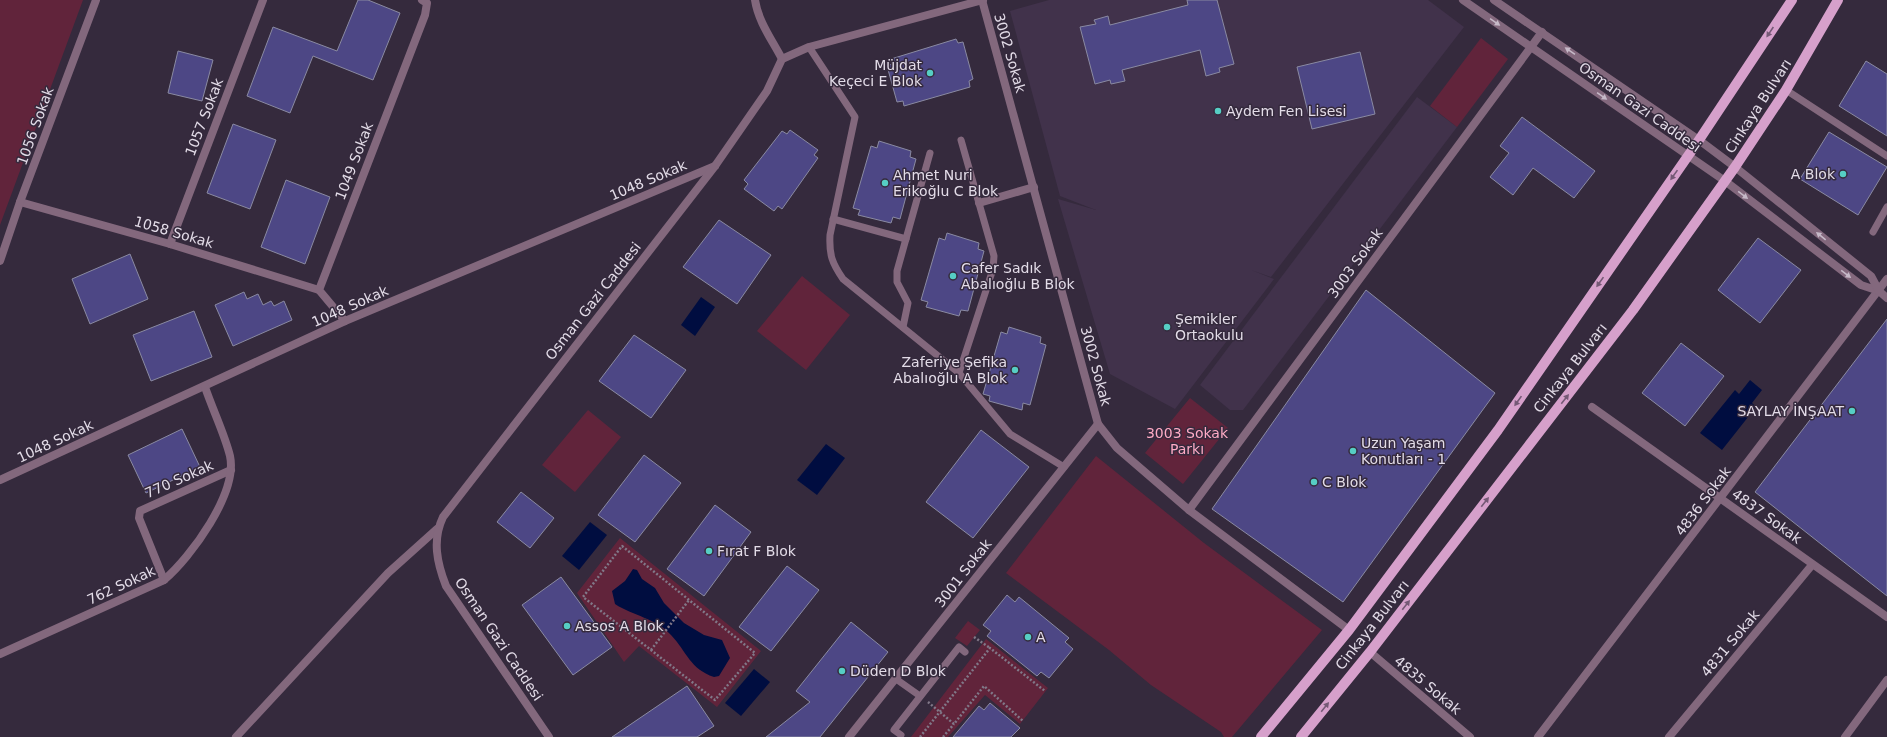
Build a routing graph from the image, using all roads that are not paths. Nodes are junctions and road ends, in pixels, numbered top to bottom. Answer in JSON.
{"nodes":[{"id":1,"x":96,"y":0,"type":"edge"},
{"id":2,"x":263,"y":0,"type":"edge"},
{"id":3,"x":755,"y":0,"type":"edge"},
{"id":4,"x":982,"y":0,"type":"edge"},
{"id":5,"x":1463,"y":0,"type":"edge"},
{"id":6,"x":1494,"y":0,"type":"edge"},
{"id":7,"x":1792,"y":0,"type":"edge"},
{"id":8,"x":1838,"y":0,"type":"edge"},
{"id":9,"x":424,"y":1,"type":"edge"},
{"id":10,"x":1542,"y":32,"type":"junction"},
{"id":11,"x":809,"y":47,"type":"junction"},
{"id":12,"x":1530,"y":47,"type":"junction"},
{"id":13,"x":782,"y":59,"type":"junction"},
{"id":14,"x":1786,"y":90,"type":"junction"},
{"id":15,"x":961,"y":140,"type":"dead end"},
{"id":16,"x":1699,"y":140,"type":"junction"},
{"id":17,"x":930,"y":153,"type":"dead end"},
{"id":18,"x":1688,"y":156,"type":"junction"},
{"id":19,"x":1887,"y":156,"type":"edge"},
{"id":20,"x":715,"y":166,"type":"junction"},
{"id":21,"x":1735,"y":166,"type":"junction"},
{"id":22,"x":1725,"y":181,"type":"junction"},
{"id":23,"x":1034,"y":187,"type":"junction"},
{"id":24,"x":20,"y":202,"type":"junction"},
{"id":25,"x":979,"y":203,"type":"junction"},
{"id":26,"x":1887,"y":207,"type":"edge"},
{"id":27,"x":833,"y":219,"type":"junction"},
{"id":28,"x":1873,"y":232,"type":"dead end"},
{"id":29,"x":906,"y":239,"type":"junction"},
{"id":30,"x":170,"y":244,"type":"junction"},
{"id":31,"x":0,"y":261,"type":"edge"},
{"id":32,"x":1887,"y":279,"type":"edge"},
{"id":33,"x":319,"y":290,"type":"junction"},
{"id":34,"x":1879,"y":291,"type":"junction"},
{"id":35,"x":1887,"y":298,"type":"edge"},
{"id":36,"x":345,"y":321,"type":"junction"},
{"id":37,"x":903,"y":327,"type":"junction"},
{"id":38,"x":959,"y":372,"type":"junction"},
{"id":39,"x":205,"y":387,"type":"junction"},
{"id":40,"x":1592,"y":407,"type":"dead end"},
{"id":41,"x":1098,"y":424,"type":"junction"},
{"id":42,"x":1064,"y":467,"type":"junction"},
{"id":43,"x":230,"y":470,"type":"junction"},
{"id":44,"x":0,"y":480,"type":"edge"},
{"id":45,"x":1721,"y":498,"type":"junction"},
{"id":46,"x":1189,"y":510,"type":"junction"},
{"id":47,"x":437,"y":530,"type":"junction"},
{"id":48,"x":1812,"y":565,"type":"junction"},
{"id":49,"x":164,"y":580,"type":"junction"},
{"id":50,"x":1887,"y":617,"type":"edge"},
{"id":51,"x":1349,"y":630,"type":"junction"},
{"id":52,"x":965,"y":652,"type":"dead end"},
{"id":53,"x":1370,"y":652,"type":"junction"},
{"id":54,"x":0,"y":654,"type":"edge"},
{"id":55,"x":896,"y":679,"type":"junction"},
{"id":56,"x":1887,"y":680,"type":"edge"},
{"id":57,"x":920,"y":696,"type":"junction"},
{"id":58,"x":901,"y":735,"type":"dead end"},
{"id":59,"x":236,"y":737,"type":"edge"},
{"id":60,"x":550,"y":737,"type":"edge"},
{"id":61,"x":849,"y":737,"type":"edge"},
{"id":62,"x":1261,"y":737,"type":"edge"},
{"id":63,"x":1301,"y":737,"type":"edge"},
{"id":64,"x":1470,"y":737,"type":"edge"},
{"id":65,"x":1538,"y":737,"type":"edge"},
{"id":66,"x":1669,"y":737,"type":"edge"},
{"id":67,"x":1845,"y":737,"type":"edge"}],
"edges":[{"from":1,"to":24,"type":"street","name":"1056 Sokak"},
{"from":2,"to":30,"type":"street","name":"1057 Sokak"},
{"from":3,"to":13,"type":"street"},
{"from":4,"to":11,"type":"street"},
{"from":4,"to":23,"type":"street","name":"3002 Sokak"},
{"from":5,"to":12,"type":"street","name":"Osman Gazi Caddesi","one_way":true},
{"from":6,"to":10,"type":"street","name":"Osman Gazi Caddesi"},
{"from":7,"to":16,"type":"main road","name":"Cinkaya Bulvarı","one_way":true},
{"from":8,"to":14,"type":"main road","name":"Cinkaya Bulvarı"},
{"from":9,"to":33,"type":"street","name":"1049 Sokak"},
{"from":10,"to":12,"type":"street","name":"3003 Sokak"},
{"from":16,"to":10,"type":"street","name":"Osman Gazi Caddesi","one_way":true},
{"from":11,"to":13,"type":"street"},
{"from":11,"to":27,"type":"lane"},
{"from":12,"to":18,"type":"street","name":"Osman Gazi Caddesi","one_way":true},
{"from":12,"to":46,"type":"street","name":"3003 Sokak"},
{"from":13,"to":20,"type":"street","name":"Osman Gazi Caddesi"},
{"from":14,"to":19,"type":"lane"},
{"from":14,"to":21,"type":"main road","name":"Cinkaya Bulvarı"},
{"from":15,"to":25,"type":"lane"},
{"from":16,"to":18,"type":"main road","name":"Cinkaya Bulvarı"},
{"from":16,"to":21,"type":"street","name":"Osman Gazi Caddesi"},
{"from":17,"to":29,"type":"lane"},
{"from":18,"to":22,"type":"street","name":"Osman Gazi Caddesi"},
{"from":18,"to":51,"type":"main road","name":"Cinkaya Bulvarı","one_way":true},
{"from":20,"to":36,"type":"street","name":"1048 Sokak"},
{"from":20,"to":47,"type":"street","name":"Osman Gazi Caddesi"},
{"from":21,"to":22,"type":"main road","name":"Cinkaya Bulvarı"},
{"from":34,"to":21,"type":"street","name":"Osman Gazi Caddesi","one_way":true},
{"from":22,"to":34,"type":"street","name":"Osman Gazi Caddesi","one_way":true},
{"from":53,"to":22,"type":"main road","name":"Cinkaya Bulvarı","one_way":true},
{"from":23,"to":25,"type":"street"},
{"from":23,"to":41,"type":"street","name":"3002 Sokak"},
{"from":24,"to":30,"type":"street","name":"1058 Sokak"},
{"from":24,"to":31,"type":"street","name":"1056 Sokak"},
{"from":25,"to":38,"type":"lane"},
{"from":26,"to":28,"type":"lane"},
{"from":27,"to":29,"type":"lane"},
{"from":27,"to":37,"type":"lane"},
{"from":29,"to":37,"type":"lane"},
{"from":30,"to":33,"type":"street","name":"1058 Sokak"},
{"from":32,"to":34,"type":"street","name":"4836 Sokak"},
{"from":33,"to":36,"type":"street"},
{"from":34,"to":35,"type":"street","name":"Osman Gazi Caddesi"},
{"from":34,"to":45,"type":"street","name":"4836 Sokak"},
{"from":36,"to":39,"type":"street","name":"1048 Sokak"},
{"from":37,"to":38,"type":"lane"},
{"from":38,"to":42,"type":"lane"},
{"from":39,"to":43,"type":"street","name":"762 Sokak"},
{"from":39,"to":44,"type":"street","name":"1048 Sokak"},
{"from":40,"to":45,"type":"street","name":"4837 Sokak"},
{"from":41,"to":42,"type":"street","name":"3001 Sokak"},
{"from":41,"to":46,"type":"street","name":"3002 Sokak"},
{"from":42,"to":55,"type":"street","name":"3001 Sokak"},
{"from":43,"to":49,"type":"street","name":"762 Sokak"},
{"from":43,"to":49,"type":"street","name":"770 Sokak"},
{"from":45,"to":48,"type":"street","name":"4837 Sokak"},
{"from":45,"to":65,"type":"street","name":"4836 Sokak"},
{"from":46,"to":51,"type":"street","name":"3002 Sokak"},
{"from":47,"to":59,"type":"street"},
{"from":47,"to":60,"type":"street","name":"Osman Gazi Caddesi"},
{"from":48,"to":50,"type":"street","name":"4837 Sokak"},
{"from":48,"to":66,"type":"street","name":"4831 Sokak"},
{"from":49,"to":54,"type":"street","name":"762 Sokak"},
{"from":51,"to":62,"type":"main road","name":"Cinkaya Bulvarı"},
{"from":52,"to":57,"type":"lane"},
{"from":63,"to":53,"type":"main road","name":"Cinkaya Bulvarı","one_way":true},
{"from":53,"to":64,"type":"street","name":"4835 Sokak"},
{"from":55,"to":57,"type":"lane"},
{"from":55,"to":61,"type":"street","name":"3001 Sokak"},
{"from":56,"to":67,"type":"street"},
{"from":57,"to":58,"type":"lane"}]}
